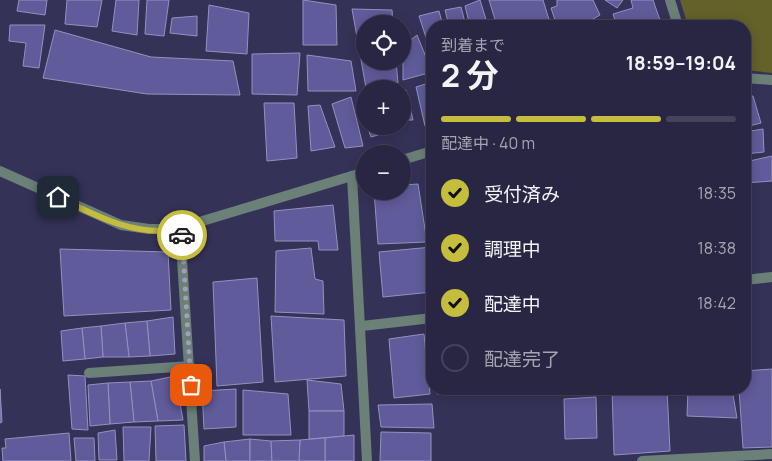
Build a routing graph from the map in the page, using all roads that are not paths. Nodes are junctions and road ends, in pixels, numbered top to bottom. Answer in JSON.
{"nodes":[{"id":1,"x":670,"y":0,"type":"edge"},
{"id":2,"x":676,"y":20,"type":"edge"},
{"id":3,"x":751,"y":78,"type":"edge"},
{"id":4,"x":772,"y":80,"type":"edge"},
{"id":5,"x":426,"y":153,"type":"edge"},
{"id":6,"x":411,"y":157,"type":"edge"},
{"id":7,"x":0,"y":171,"type":"edge"},
{"id":8,"x":356,"y":175,"type":"edge"},
{"id":9,"x":352,"y":176,"type":"junction"},
{"id":10,"x":180,"y":228,"type":"junction"},
{"id":11,"x":772,"y":277,"type":"edge"},
{"id":12,"x":751,"y":279,"type":"edge"},
{"id":13,"x":426,"y":319,"type":"edge"},
{"id":14,"x":362,"y":326,"type":"junction"},
{"id":15,"x":190,"y":366,"type":"junction"},
{"id":16,"x":89,"y":373,"type":"dead end"},
{"id":17,"x":772,"y":454,"type":"edge"},
{"id":18,"x":195,"y":461,"type":"edge"},
{"id":19,"x":368,"y":461,"type":"edge"},
{"id":20,"x":642,"y":461,"type":"edge"}],
"edges":[{"from":1,"to":2,"type":"street"},
{"from":3,"to":4,"type":"street"},
{"from":5,"to":6,"type":"street"},
{"from":7,"to":10,"type":"street"},
{"from":8,"to":9,"type":"street"},
{"from":9,"to":10,"type":"street"},
{"from":9,"to":14,"type":"street"},
{"from":10,"to":15,"type":"street"},
{"from":11,"to":12,"type":"street"},
{"from":13,"to":14,"type":"street"},
{"from":14,"to":19,"type":"street"},
{"from":15,"to":16,"type":"street"},
{"from":15,"to":18,"type":"street"},
{"from":17,"to":20,"type":"street"}]}
